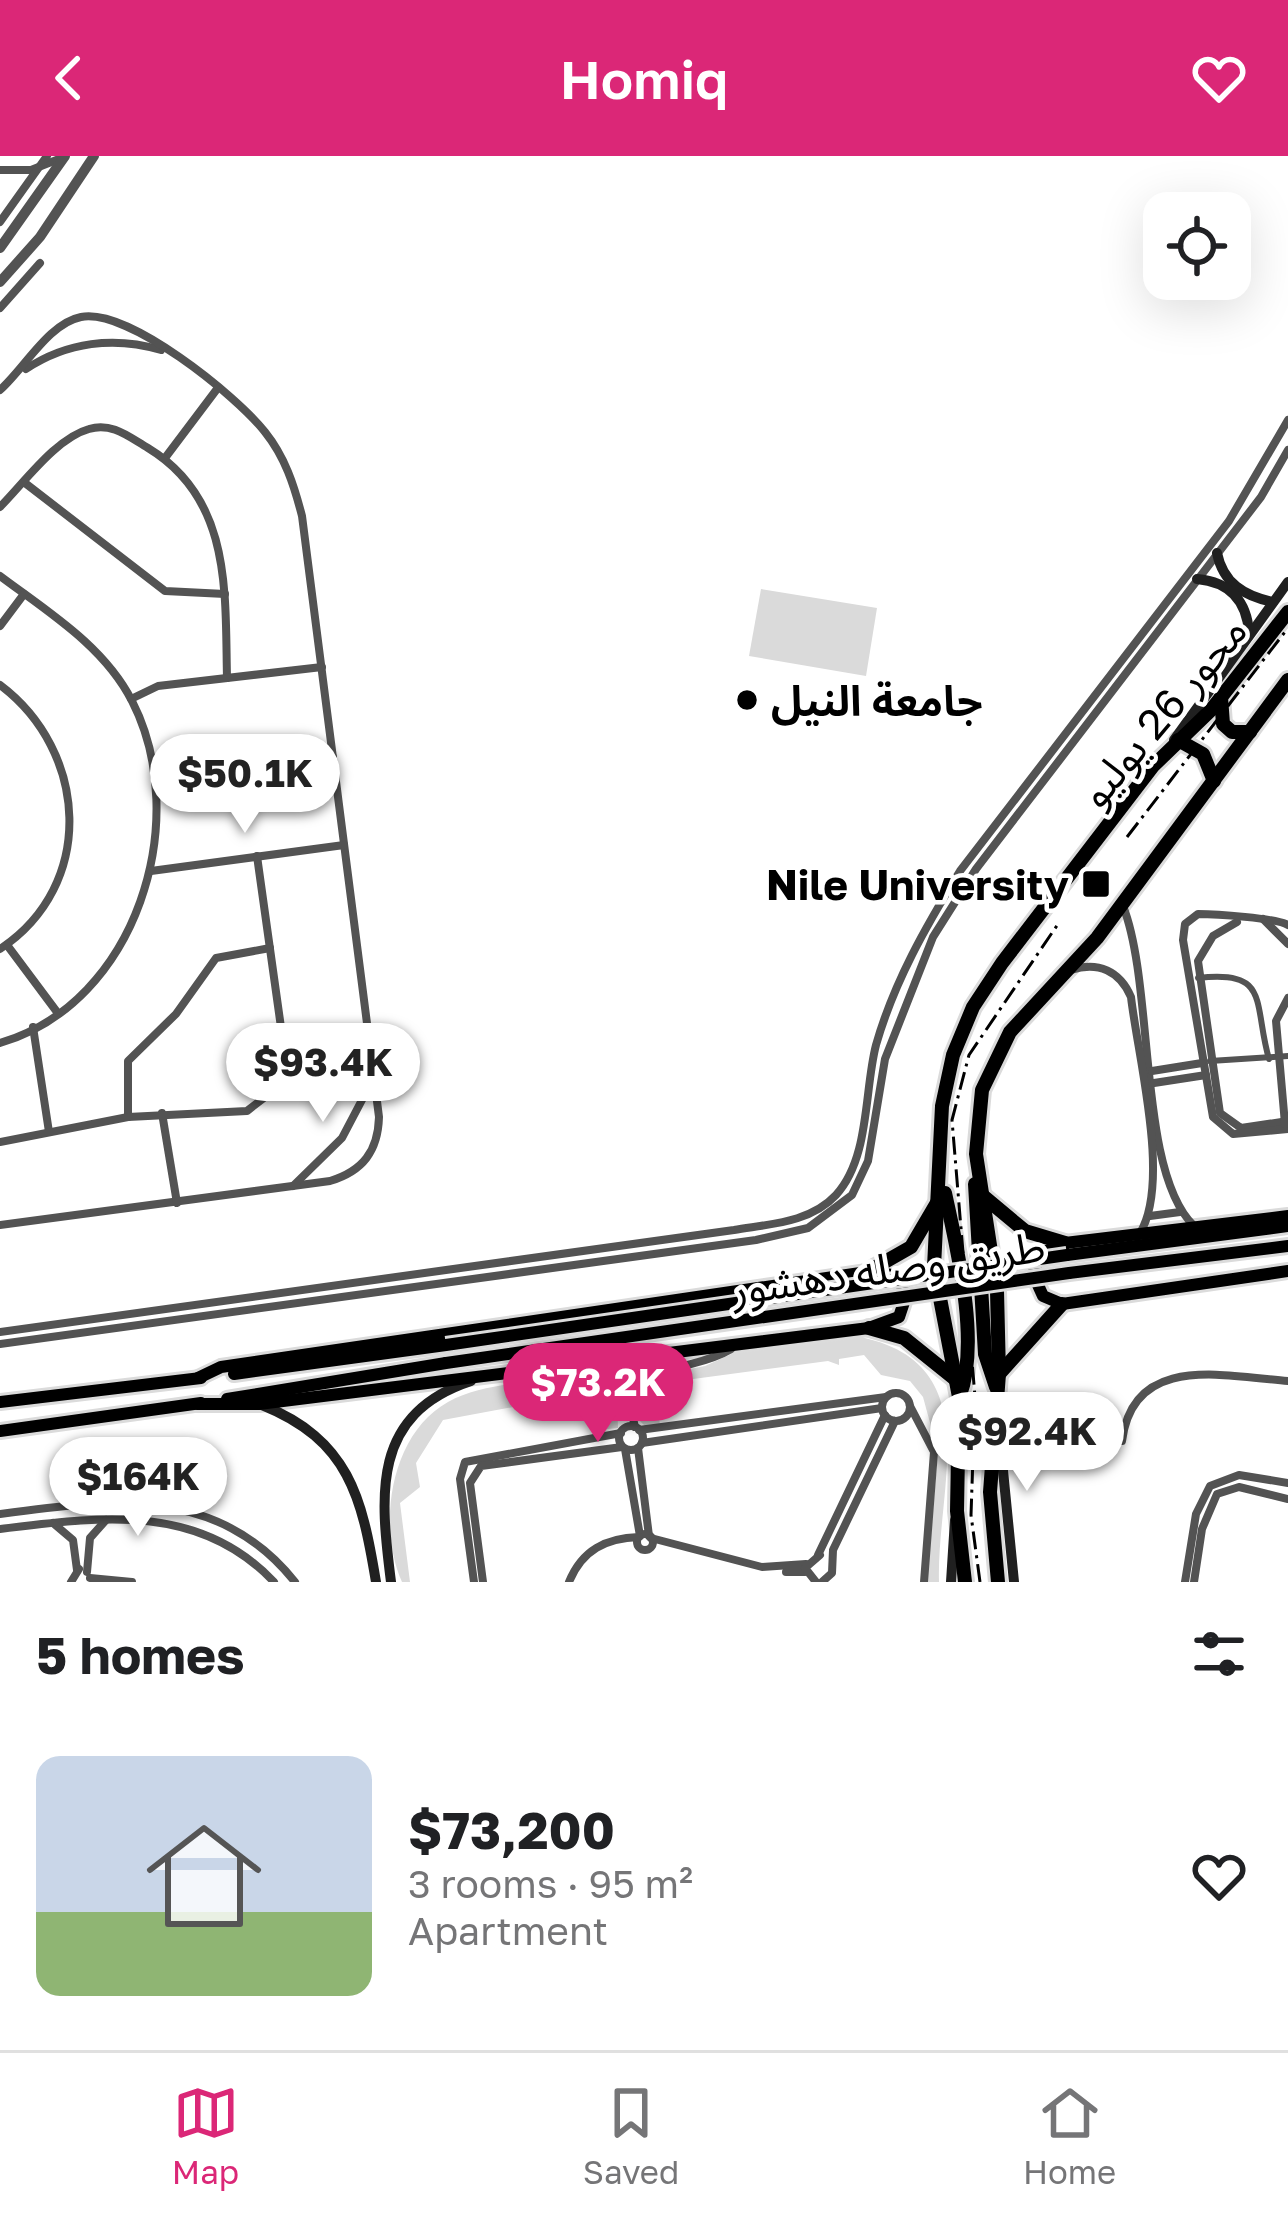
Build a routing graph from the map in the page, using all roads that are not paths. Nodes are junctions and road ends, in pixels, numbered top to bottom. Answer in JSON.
{"nodes":[{"id":1,"x":65,"y":156,"type":"edge"},
{"id":2,"x":94,"y":156,"type":"edge"},
{"id":3,"x":45,"y":160,"type":"edge"},
{"id":4,"x":0,"y":170,"type":"edge"},
{"id":5,"x":0,"y":222,"type":"edge"},
{"id":6,"x":0,"y":248,"type":"edge"},
{"id":7,"x":40,"y":263,"type":"dead end"},
{"id":8,"x":0,"y":282,"type":"edge"},
{"id":9,"x":0,"y":308,"type":"edge"},
{"id":10,"x":168,"y":352,"type":"junction"},
{"id":11,"x":18,"y":374,"type":"junction"},
{"id":12,"x":217,"y":389,"type":"junction"},
{"id":13,"x":0,"y":390,"type":"edge"},
{"id":14,"x":1288,"y":420,"type":"edge"},
{"id":15,"x":1288,"y":450,"type":"edge"},
{"id":16,"x":165,"y":458,"type":"junction"},
{"id":17,"x":25,"y":483,"type":"junction"},
{"id":18,"x":0,"y":507,"type":"edge"},
{"id":19,"x":1217,"y":553,"type":"junction"},
{"id":20,"x":0,"y":576,"type":"edge"},
{"id":21,"x":1197,"y":579,"type":"junction"},
{"id":22,"x":1288,"y":582,"type":"edge"},
{"id":23,"x":24,"y":594,"type":"junction"},
{"id":24,"x":225,"y":594,"type":"junction"},
{"id":25,"x":1273,"y":602,"type":"junction"},
{"id":26,"x":1288,"y":612,"type":"edge"},
{"id":27,"x":0,"y":626,"type":"edge"},
{"id":28,"x":1249,"y":633,"type":"junction"},
{"id":29,"x":322,"y":667,"type":"junction"},
{"id":30,"x":227,"y":678,"type":"junction"},
{"id":31,"x":1288,"y":680,"type":"edge"},
{"id":32,"x":0,"y":685,"type":"edge"},
{"id":33,"x":1221,"y":697,"type":"junction"},
{"id":34,"x":131,"y":699,"type":"junction"},
{"id":35,"x":1250,"y":732,"type":"junction"},
{"id":36,"x":1173,"y":744,"type":"junction"},
{"id":37,"x":333,"y":757,"type":"junction"},
{"id":38,"x":1042,"y":774,"type":"junction"},
{"id":39,"x":1214,"y":782,"type":"junction"},
{"id":40,"x":157,"y":784,"type":"junction"},
{"id":41,"x":1034,"y":785,"type":"junction"},
{"id":42,"x":344,"y":845,"type":"junction"},
{"id":43,"x":257,"y":856,"type":"junction"},
{"id":44,"x":151,"y":871,"type":"junction"},
{"id":45,"x":1123,"y":904,"type":"junction"},
{"id":46,"x":1206,"y":914,"type":"junction"},
{"id":47,"x":1262,"y":917,"type":"junction"},
{"id":48,"x":1239,"y":920,"type":"junction"},
{"id":49,"x":1288,"y":925,"type":"edge"},
{"id":50,"x":1183,"y":932,"type":"junction"},
{"id":51,"x":1209,"y":939,"type":"junction"},
{"id":52,"x":1288,"y":944,"type":"edge"},
{"id":53,"x":3,"y":946,"type":"edge"},
{"id":54,"x":270,"y":948,"type":"junction"},
{"id":55,"x":1070,"y":970,"type":"junction"},
{"id":56,"x":1198,"y":978,"type":"junction"},
{"id":57,"x":1140,"y":983,"type":"junction"},
{"id":58,"x":1126,"y":986,"type":"junction"},
{"id":59,"x":1288,"y":998,"type":"edge"},
{"id":60,"x":57,"y":1012,"type":"junction"},
{"id":61,"x":33,"y":1028,"type":"junction"},
{"id":62,"x":0,"y":1042,"type":"edge"},
{"id":63,"x":1279,"y":1057,"type":"edge"},
{"id":64,"x":1205,"y":1062,"type":"junction"},
{"id":65,"x":1152,"y":1071,"type":"junction"},
{"id":66,"x":1207,"y":1075,"type":"junction"},
{"id":67,"x":374,"y":1077,"type":"junction"},
{"id":68,"x":1154,"y":1083,"type":"junction"},
{"id":69,"x":162,"y":1113,"type":"junction"},
{"id":70,"x":128,"y":1117,"type":"junction"},
{"id":71,"x":1286,"y":1125,"type":"edge"},
{"id":72,"x":49,"y":1132,"type":"junction"},
{"id":73,"x":0,"y":1142,"type":"edge"},
{"id":74,"x":1158,"y":1165,"type":"junction"},
{"id":75,"x":940,"y":1170,"type":"junction"},
{"id":76,"x":978,"y":1173,"type":"junction"},
{"id":77,"x":292,"y":1187,"type":"junction"},
{"id":78,"x":982,"y":1196,"type":"junction"},
{"id":79,"x":940,"y":1197,"type":"junction"},
{"id":80,"x":177,"y":1203,"type":"junction"},
{"id":81,"x":1180,"y":1212,"type":"junction"},
{"id":82,"x":1150,"y":1216,"type":"junction"},
{"id":83,"x":1288,"y":1216,"type":"edge"},
{"id":84,"x":0,"y":1225,"type":"edge"},
{"id":85,"x":1288,"y":1226,"type":"edge"},
{"id":86,"x":1195,"y":1227,"type":"junction"},
{"id":87,"x":1139,"y":1235,"type":"junction"},
{"id":88,"x":1065,"y":1243,"type":"junction"},
{"id":89,"x":1288,"y":1246,"type":"edge"},
{"id":90,"x":1288,"y":1271,"type":"edge"},
{"id":91,"x":867,"y":1272,"type":"junction"},
{"id":92,"x":1062,"y":1304,"type":"junction"},
{"id":93,"x":869,"y":1328,"type":"junction"},
{"id":94,"x":0,"y":1332,"type":"edge"},
{"id":95,"x":0,"y":1344,"type":"edge"},
{"id":96,"x":739,"y":1344,"type":"junction"},
{"id":97,"x":534,"y":1370,"type":"junction"},
{"id":98,"x":648,"y":1370,"type":"junction"},
{"id":99,"x":999,"y":1374,"type":"junction"},
{"id":100,"x":489,"y":1375,"type":"junction"},
{"id":101,"x":596,"y":1376,"type":"junction"},
{"id":102,"x":198,"y":1378,"type":"junction"},
{"id":103,"x":955,"y":1378,"type":"junction"},
{"id":104,"x":1288,"y":1381,"type":"edge"},
{"id":105,"x":998,"y":1392,"type":"junction"},
{"id":106,"x":886,"y":1397,"type":"junction"},
{"id":107,"x":959,"y":1397,"type":"junction"},
{"id":108,"x":0,"y":1402,"type":"edge"},
{"id":109,"x":196,"y":1404,"type":"junction"},
{"id":110,"x":260,"y":1404,"type":"junction"},
{"id":111,"x":910,"y":1406,"type":"junction"},
{"id":112,"x":626,"y":1407,"type":"junction"},
{"id":113,"x":883,"y":1412,"type":"junction"},
{"id":114,"x":994,"y":1415,"type":"junction"},
{"id":115,"x":899,"y":1420,"type":"junction"},
{"id":116,"x":638,"y":1429,"type":"junction"},
{"id":117,"x":0,"y":1431,"type":"edge"},
{"id":118,"x":622,"y":1431,"type":"junction"},
{"id":119,"x":1122,"y":1442,"type":"dead end"},
{"id":120,"x":640,"y":1446,"type":"junction"},
{"id":121,"x":624,"y":1448,"type":"junction"},
{"id":122,"x":476,"y":1456,"type":"junction"},
{"id":123,"x":481,"y":1466,"type":"junction"},
{"id":124,"x":465,"y":1479,"type":"junction"},
{"id":125,"x":1288,"y":1483,"type":"edge"},
{"id":126,"x":382,"y":1495,"type":"junction"},
{"id":127,"x":1288,"y":1498,"type":"edge"},
{"id":128,"x":359,"y":1502,"type":"junction"},
{"id":129,"x":28,"y":1510,"type":"junction"},
{"id":130,"x":957,"y":1511,"type":"junction"},
{"id":131,"x":0,"y":1514,"type":"edge"},
{"id":132,"x":110,"y":1517,"type":"junction"},
{"id":133,"x":52,"y":1523,"type":"junction"},
{"id":134,"x":30,"y":1525,"type":"junction"},
{"id":135,"x":0,"y":1529,"type":"edge"},
{"id":136,"x":644,"y":1540,"type":"junction"},
{"id":137,"x":818,"y":1555,"type":"junction"},
{"id":138,"x":831,"y":1562,"type":"junction"},
{"id":139,"x":806,"y":1568,"type":"junction"},
{"id":140,"x":86,"y":1575,"type":"edge"},
{"id":141,"x":71,"y":1582,"type":"edge"},
{"id":142,"x":129,"y":1582,"type":"edge"},
{"id":143,"x":274,"y":1582,"type":"edge"},
{"id":144,"x":295,"y":1582,"type":"edge"},
{"id":145,"x":376,"y":1582,"type":"edge"},
{"id":146,"x":391,"y":1582,"type":"edge"},
{"id":147,"x":479,"y":1582,"type":"edge"},
{"id":148,"x":571,"y":1582,"type":"edge"},
{"id":149,"x":819,"y":1582,"type":"edge"},
{"id":150,"x":921,"y":1582,"type":"edge"},
{"id":151,"x":951,"y":1582,"type":"edge"},
{"id":152,"x":964,"y":1582,"type":"edge"},
{"id":153,"x":998,"y":1582,"type":"edge"},
{"id":154,"x":1014,"y":1582,"type":"edge"},
{"id":155,"x":1185,"y":1582,"type":"edge"},
{"id":156,"x":1194,"y":1582,"type":"edge"}],
"edges":[{"from":1,"to":3,"type":"street"},
{"from":1,"to":6,"type":"street"},
{"from":2,"to":8,"type":"street"},
{"from":3,"to":4,"type":"street"},
{"from":3,"to":5,"type":"street"},
{"from":7,"to":9,"type":"street"},
{"from":10,"to":11,"type":"street"},
{"from":10,"to":11,"type":"street"},
{"from":10,"to":12,"type":"street"},
{"from":11,"to":13,"type":"street"},
{"from":12,"to":16,"type":"street"},
{"from":12,"to":29,"type":"street"},
{"from":14,"to":38,"type":"street"},
{"from":15,"to":19,"type":"street"},
{"from":16,"to":17,"type":"street"},
{"from":16,"to":24,"type":"street"},
{"from":17,"to":18,"type":"street"},
{"from":17,"to":24,"type":"street"},
{"from":19,"to":21,"type":"street"},
{"from":19,"to":25,"type":"main road"},
{"from":20,"to":23,"type":"street"},
{"from":21,"to":28,"type":"main road"},
{"from":21,"to":38,"type":"street"},
{"from":22,"to":25,"type":"main road"},
{"from":23,"to":27,"type":"street"},
{"from":23,"to":34,"type":"street"},
{"from":24,"to":30,"type":"street"},
{"from":25,"to":28,"type":"main road"},
{"from":26,"to":33,"type":"highway","name":"محور 26 يوليو"},
{"from":28,"to":36,"type":"main road"},
{"from":29,"to":30,"type":"street"},
{"from":29,"to":37,"type":"street"},
{"from":30,"to":34,"type":"street"},
{"from":31,"to":35,"type":"highway","name":"محور 26 يوليو"},
{"from":32,"to":53,"type":"street"},
{"from":33,"to":35,"type":"highway"},
{"from":33,"to":36,"type":"highway","name":"محور 26 يوليو"},
{"from":34,"to":40,"type":"street"},
{"from":35,"to":39,"type":"highway","name":"محور 26 يوليو"},
{"from":36,"to":39,"type":"highway"},
{"from":36,"to":75,"type":"highway","name":"محور 26 يوليو"},
{"from":37,"to":40,"type":"street"},
{"from":37,"to":42,"type":"street"},
{"from":38,"to":41,"type":"street"},
{"from":39,"to":45,"type":"highway","name":"محور 26 يوليو"},
{"from":40,"to":44,"type":"street"},
{"from":41,"to":94,"type":"street"},
{"from":41,"to":95,"type":"street"},
{"from":42,"to":43,"type":"street"},
{"from":42,"to":67,"type":"street"},
{"from":43,"to":44,"type":"street"},
{"from":43,"to":54,"type":"street"},
{"from":44,"to":60,"type":"street"},
{"from":45,"to":55,"type":"highway","name":"محور 26 يوليو"},
{"from":45,"to":57,"type":"street"},
{"from":46,"to":48,"type":"street"},
{"from":46,"to":50,"type":"street"},
{"from":46,"to":51,"type":"street"},
{"from":47,"to":48,"type":"street"},
{"from":47,"to":49,"type":"street"},
{"from":47,"to":52,"type":"street"},
{"from":48,"to":51,"type":"street"},
{"from":50,"to":51,"type":"street"},
{"from":50,"to":64,"type":"street"},
{"from":51,"to":56,"type":"street"},
{"from":53,"to":60,"type":"street"},
{"from":54,"to":69,"type":"street"},
{"from":54,"to":70,"type":"street"},
{"from":55,"to":58,"type":"street"},
{"from":55,"to":76,"type":"highway","name":"محور 26 يوليو"},
{"from":56,"to":63,"type":"street"},
{"from":56,"to":64,"type":"street"},
{"from":57,"to":58,"type":"street"},
{"from":57,"to":65,"type":"street"},
{"from":58,"to":74,"type":"street"},
{"from":59,"to":63,"type":"street"},
{"from":60,"to":61,"type":"street"},
{"from":61,"to":62,"type":"street"},
{"from":61,"to":72,"type":"street"},
{"from":63,"to":64,"type":"street"},
{"from":63,"to":71,"type":"street"},
{"from":64,"to":65,"type":"street"},
{"from":64,"to":66,"type":"street"},
{"from":65,"to":68,"type":"street"},
{"from":66,"to":68,"type":"street"},
{"from":66,"to":71,"type":"street"},
{"from":67,"to":77,"type":"street"},
{"from":67,"to":77,"type":"street"},
{"from":68,"to":74,"type":"street"},
{"from":69,"to":70,"type":"street"},
{"from":69,"to":80,"type":"street"},
{"from":70,"to":72,"type":"street"},
{"from":72,"to":73,"type":"street"},
{"from":74,"to":81,"type":"street"},
{"from":74,"to":82,"type":"street"},
{"from":75,"to":79,"type":"highway","name":"محور 26 يوليو"},
{"from":75,"to":107,"type":"highway","name":"محور 26 يوليو"},
{"from":76,"to":78,"type":"highway","name":"محور 26 يوليو"},
{"from":76,"to":105,"type":"highway","name":"محور 26 يوليو"},
{"from":77,"to":80,"type":"street"},
{"from":78,"to":88,"type":"highway"},
{"from":78,"to":99,"type":"highway","name":"محور 26 يوليو"},
{"from":79,"to":91,"type":"highway"},
{"from":79,"to":103,"type":"highway","name":"محور 26 يوليو"},
{"from":80,"to":84,"type":"street"},
{"from":81,"to":82,"type":"street"},
{"from":81,"to":86,"type":"street"},
{"from":82,"to":87,"type":"street"},
{"from":83,"to":86,"type":"main road"},
{"from":85,"to":102,"type":"main road","name":"طريق وصله دهشور","bridge":true},
{"from":86,"to":87,"type":"main road"},
{"from":87,"to":88,"type":"main road"},
{"from":88,"to":92,"type":"main road"},
{"from":89,"to":109,"type":"main road","name":"طريق وصله دهشور","bridge":true},
{"from":90,"to":92,"type":"main road"},
{"from":91,"to":93,"type":"main road"},
{"from":91,"to":102,"type":"main road"},
{"from":92,"to":99,"type":"highway"},
{"from":93,"to":96,"type":"main road"},
{"from":93,"to":103,"type":"highway"},
{"from":96,"to":97,"type":"main road"},
{"from":96,"to":98,"type":"street"},
{"from":97,"to":100,"type":"main road"},
{"from":97,"to":101,"type":"street"},
{"from":98,"to":101,"type":"street"},
{"from":98,"to":112,"type":"street"},
{"from":99,"to":105,"type":"highway","name":"محور 26 يوليو"},
{"from":100,"to":110,"type":"main road"},
{"from":100,"to":126,"type":"main road"},
{"from":101,"to":112,"type":"street"},
{"from":102,"to":108,"type":"main road","name":"طريق وصله دهشور"},
{"from":103,"to":107,"type":"highway","name":"محور 26 يوليو"},
{"from":104,"to":119,"type":"street"},
{"from":105,"to":114,"type":"highway","name":"محور 26 يوليو"},
{"from":106,"to":111,"type":"street"},
{"from":106,"to":113,"type":"street"},
{"from":106,"to":116,"type":"street"},
{"from":107,"to":130,"type":"highway","name":"محور 26 يوليو"},
{"from":109,"to":110,"type":"main road"},
{"from":109,"to":117,"type":"main road","name":"طريق وصله دهشور"},
{"from":110,"to":128,"type":"main road"},
{"from":111,"to":115,"type":"street"},
{"from":111,"to":150,"type":"street"},
{"from":112,"to":116,"type":"street"},
{"from":112,"to":118,"type":"street"},
{"from":113,"to":115,"type":"street"},
{"from":113,"to":120,"type":"street"},
{"from":113,"to":137,"type":"street"},
{"from":114,"to":153,"type":"highway","name":"محور 26 يوليو"},
{"from":114,"to":154,"type":"main road"},
{"from":115,"to":138,"type":"street"},
{"from":115,"to":150,"type":"street"},
{"from":116,"to":118,"type":"street"},
{"from":116,"to":120,"type":"street"},
{"from":118,"to":121,"type":"street"},
{"from":118,"to":122,"type":"street"},
{"from":120,"to":121,"type":"street"},
{"from":120,"to":136,"type":"street"},
{"from":121,"to":123,"type":"street"},
{"from":121,"to":136,"type":"street"},
{"from":122,"to":123,"type":"street"},
{"from":122,"to":124,"type":"street"},
{"from":123,"to":124,"type":"street"},
{"from":124,"to":147,"type":"street"},
{"from":125,"to":155,"type":"street"},
{"from":126,"to":128,"type":"main road"},
{"from":126,"to":146,"type":"main road"},
{"from":127,"to":156,"type":"street"},
{"from":128,"to":145,"type":"main road"},
{"from":129,"to":131,"type":"street"},
{"from":129,"to":134,"type":"street"},
{"from":129,"to":144,"type":"street"},
{"from":130,"to":151,"type":"main road"},
{"from":130,"to":152,"type":"highway","name":"محور 26 يوليو"},
{"from":132,"to":133,"type":"street"},
{"from":132,"to":140,"type":"street"},
{"from":132,"to":143,"type":"street"},
{"from":133,"to":134,"type":"street"},
{"from":133,"to":140,"type":"street"},
{"from":134,"to":135,"type":"street"},
{"from":136,"to":139,"type":"street"},
{"from":136,"to":148,"type":"street"},
{"from":137,"to":138,"type":"street"},
{"from":137,"to":139,"type":"street"},
{"from":138,"to":149,"type":"street"},
{"from":139,"to":149,"type":"street"},
{"from":140,"to":141,"type":"street"},
{"from":140,"to":142,"type":"street"}]}
